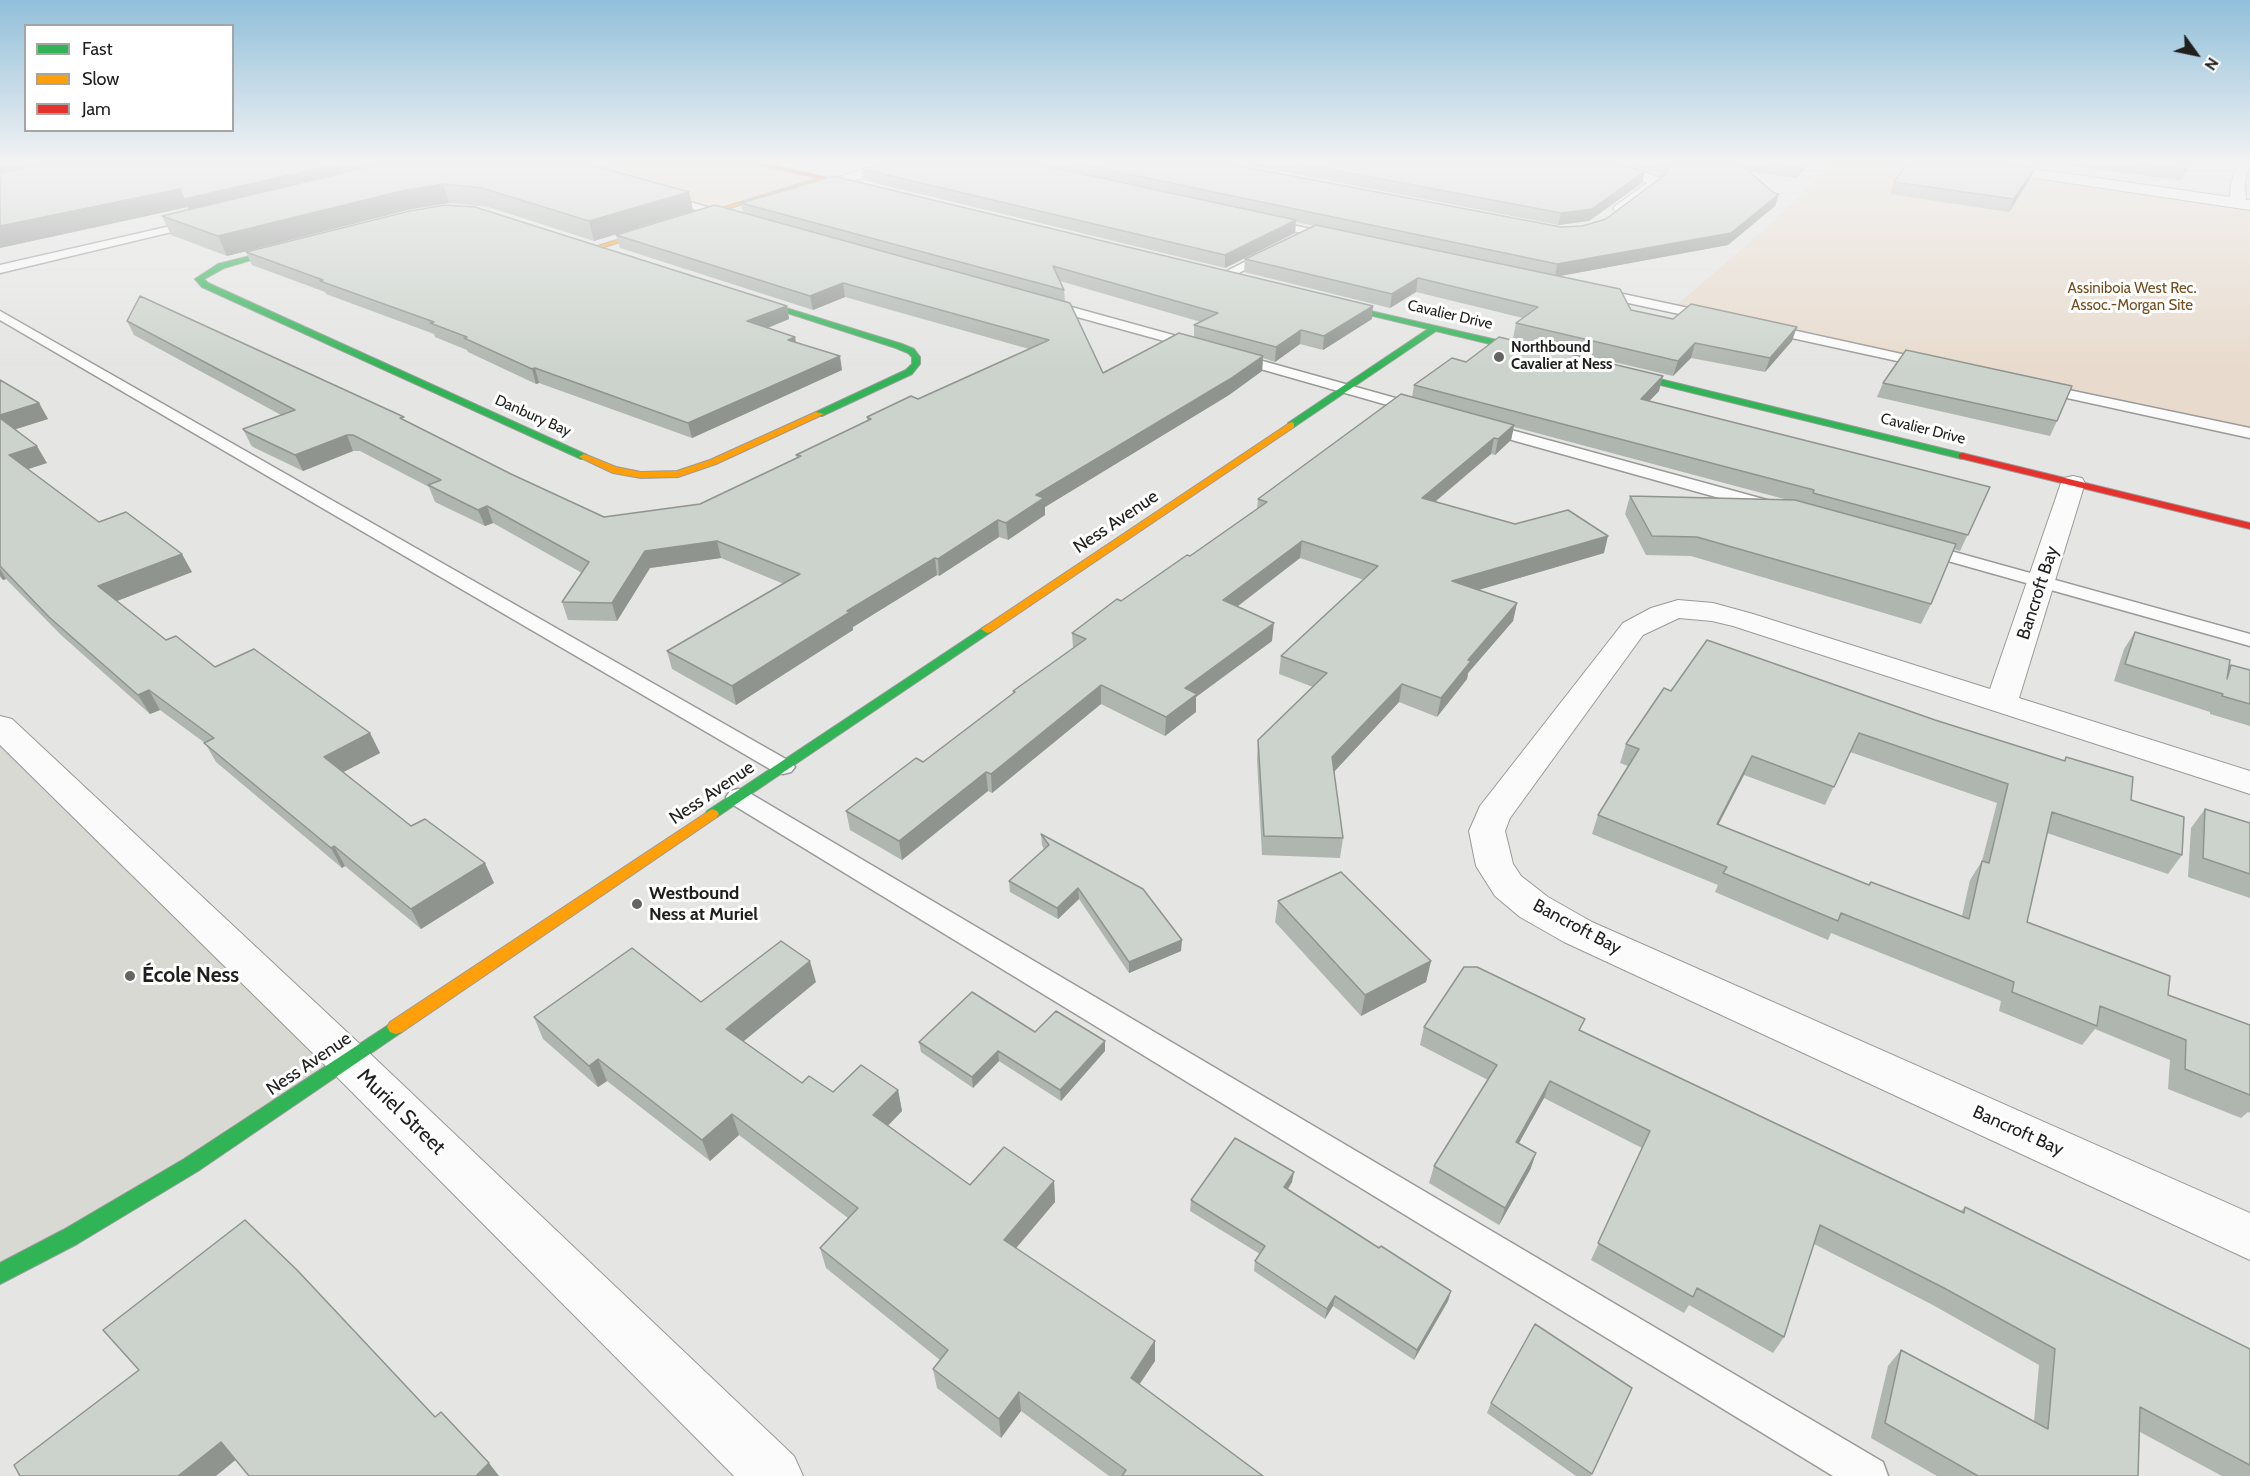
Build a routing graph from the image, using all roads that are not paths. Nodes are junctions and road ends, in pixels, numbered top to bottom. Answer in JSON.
{"nodes":[{"id":1,"x":163,"y":231,"type":"edge"},
{"id":2,"x":645,"y":231,"type":"edge"},
{"id":3,"x":1307,"y":231,"type":"edge"},
{"id":4,"x":1312,"y":232,"type":"junction"},
{"id":5,"x":1347,"y":240,"type":"edge"},
{"id":6,"x":301,"y":245,"type":"edge"},
{"id":7,"x":651,"y":266,"type":"edge"},
{"id":8,"x":0,"y":269,"type":"edge"},
{"id":9,"x":1217,"y":275,"type":"joint"},
{"id":10,"x":1245,"y":282,"type":"edge"},
{"id":11,"x":1580,"y":289,"type":"edge"},
{"id":12,"x":730,"y":291,"type":"edge"},
{"id":13,"x":1312,"y":298,"type":"edge"},
{"id":14,"x":1036,"y":302,"type":"edge"},
{"id":15,"x":0,"y":315,"type":"edge"},
{"id":16,"x":1730,"y":321,"type":"edge"},
{"id":17,"x":1754,"y":326,"type":"edge"},
{"id":18,"x":1436,"y":328,"type":"junction"},
{"id":19,"x":1548,"y":355,"type":"edge"},
{"id":20,"x":1938,"y":366,"type":"edge"},
{"id":21,"x":1605,"y":369,"type":"edge"},
{"id":22,"x":2031,"y":386,"type":"edge"},
{"id":23,"x":1347,"y":389,"type":"junction"},
{"id":24,"x":1438,"y":414,"type":"edge"},
{"id":25,"x":1472,"y":424,"type":"edge"},
{"id":26,"x":2250,"y":433,"type":"edge"},
{"id":27,"x":2073,"y":483,"type":"junction"},
{"id":28,"x":1791,"y":512,"type":"edge"},
{"id":29,"x":2250,"y":526,"type":"edge"},
{"id":30,"x":1906,"y":544,"type":"edge"},
{"id":31,"x":2043,"y":582,"type":"junction"},
{"id":32,"x":2250,"y":640,"type":"edge"},
{"id":33,"x":2001,"y":703,"type":"junction"},
{"id":34,"x":0,"y":726,"type":"edge"},
{"id":35,"x":783,"y":767,"type":"junction"},
{"id":36,"x":2250,"y":783,"type":"edge"},
{"id":37,"x":738,"y":797,"type":"junction"},
{"id":38,"x":348,"y":1060,"type":"junction"},
{"id":39,"x":2250,"y":1237,"type":"edge"},
{"id":40,"x":0,"y":1274,"type":"edge"},
{"id":41,"x":774,"y":1476,"type":"edge"},
{"id":42,"x":1869,"y":1476,"type":"edge"}],
"edges":[{"from":1,"to":8,"type":"lane"},
{"from":2,"to":7,"type":"street"},
{"from":3,"to":4,"type":"lane"},
{"from":4,"to":5,"type":"lane"},
{"from":4,"to":9,"type":"lane"},
{"from":6,"to":12,"type":"street","name":"Danbury Bay"},
{"from":9,"to":10,"type":"street"},
{"from":11,"to":16,"type":"lane"},
{"from":13,"to":18,"type":"street","name":"Cavalier Drive"},
{"from":14,"to":23,"type":"lane"},
{"from":15,"to":35,"type":"lane"},
{"from":17,"to":20,"type":"lane"},
{"from":18,"to":19,"type":"street","name":"Cavalier Drive"},
{"from":18,"to":23,"type":"street","name":"Ness Avenue"},
{"from":21,"to":27,"type":"street","name":"Cavalier Drive"},
{"from":22,"to":26,"type":"lane"},
{"from":23,"to":24,"type":"lane"},
{"from":23,"to":35,"type":"street","name":"Ness Avenue"},
{"from":25,"to":28,"type":"lane"},
{"from":27,"to":29,"type":"street","name":"Cavalier Drive"},
{"from":27,"to":31,"type":"street","name":"Bancroft Bay"},
{"from":30,"to":31,"type":"lane"},
{"from":31,"to":32,"type":"lane"},
{"from":31,"to":33,"type":"street","name":"Bancroft Bay"},
{"from":33,"to":36,"type":"street","name":"Bancroft Bay"},
{"from":33,"to":39,"type":"street","name":"Bancroft Bay"},
{"from":34,"to":38,"type":"street","name":"Muriel Street"},
{"from":35,"to":37,"type":"street","name":"Ness Avenue"},
{"from":37,"to":38,"type":"street","name":"Ness Avenue"},
{"from":37,"to":42,"type":"lane"},
{"from":38,"to":40,"type":"street","name":"Ness Avenue"},
{"from":38,"to":41,"type":"street","name":"Muriel Street"}]}
